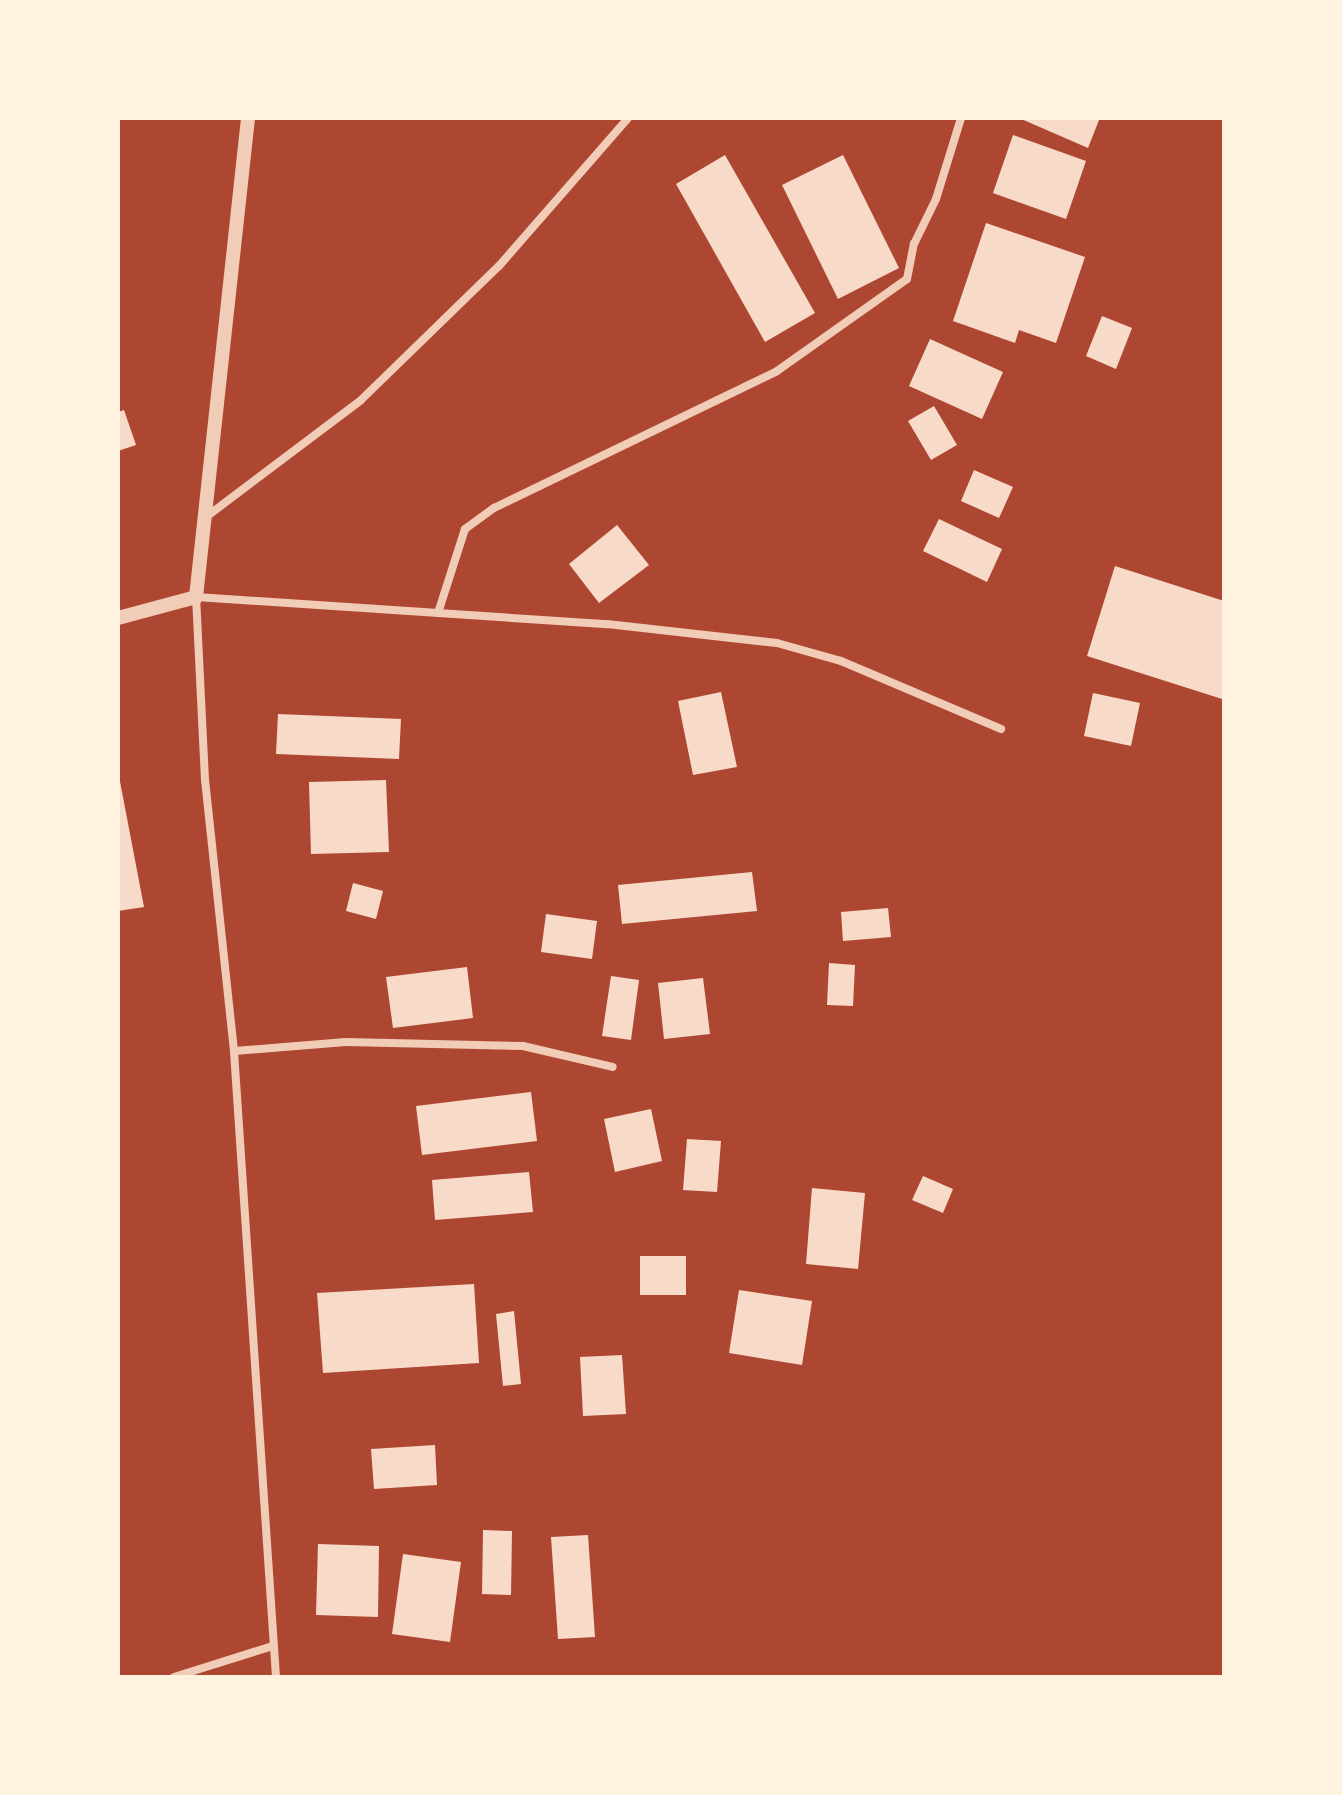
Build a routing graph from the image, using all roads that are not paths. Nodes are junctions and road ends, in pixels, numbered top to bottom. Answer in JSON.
{"nodes":[{"id":1,"x":248,"y":118,"type":"edge"},
{"id":2,"x":617,"y":118,"type":"edge"},
{"id":3,"x":628,"y":118,"type":"edge"},
{"id":4,"x":961,"y":118,"type":"edge"},
{"id":5,"x":617,"y":131,"type":"junction"},
{"id":6,"x":201,"y":522,"type":"junction"},
{"id":7,"x":196,"y":597,"type":"junction"},
{"id":8,"x":438,"y":613,"type":"junction"},
{"id":9,"x":118,"y":618,"type":"edge"},
{"id":10,"x":1001,"y":729,"type":"dead end"},
{"id":11,"x":234,"y":1051,"type":"junction"},
{"id":12,"x":613,"y":1067,"type":"dead end"},
{"id":13,"x":273,"y":1646,"type":"junction"},
{"id":14,"x":174,"y":1677,"type":"edge"},
{"id":15,"x":276,"y":1677,"type":"edge"}],
"edges":[{"from":1,"to":6,"type":"street"},
{"from":2,"to":5,"type":"street"},
{"from":3,"to":5,"type":"street"},
{"from":4,"to":8,"type":"street"},
{"from":5,"to":6,"type":"street"},
{"from":6,"to":7,"type":"street"},
{"from":7,"to":8,"type":"street"},
{"from":7,"to":9,"type":"street"},
{"from":7,"to":11,"type":"street"},
{"from":8,"to":10,"type":"street"},
{"from":11,"to":12,"type":"street"},
{"from":11,"to":13,"type":"street"},
{"from":13,"to":14,"type":"street"},
{"from":13,"to":15,"type":"street"}]}
